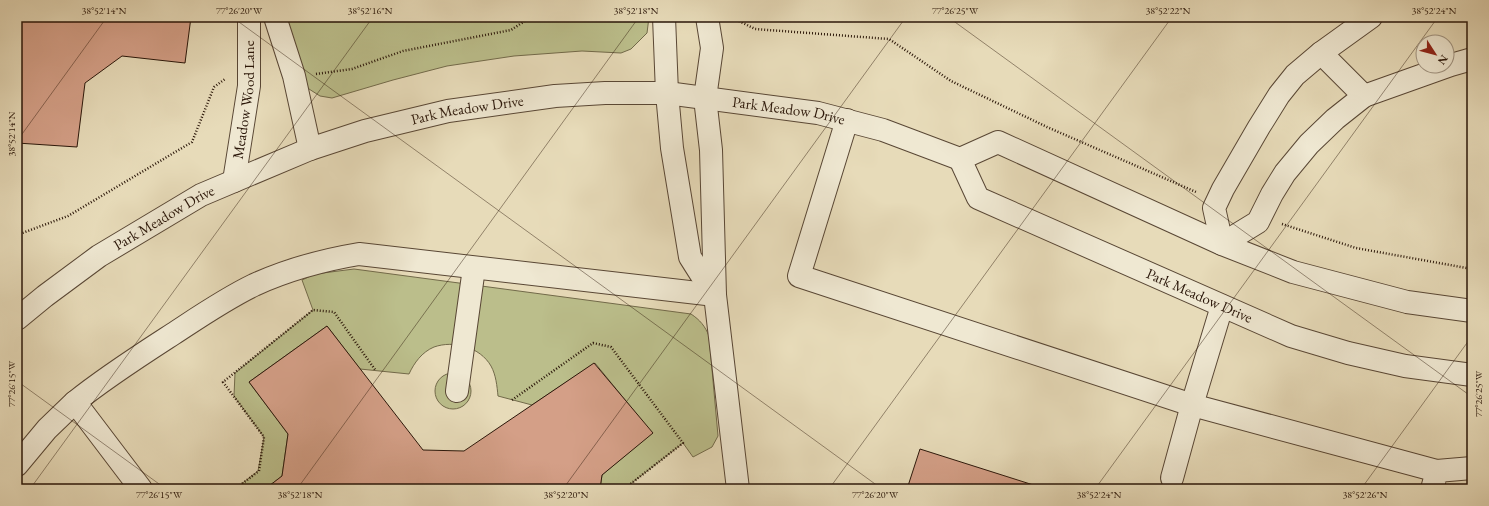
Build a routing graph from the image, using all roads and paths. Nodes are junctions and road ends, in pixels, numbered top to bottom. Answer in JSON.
{"nodes":[{"id":1,"x":249,"y":17,"type":"edge"},
{"id":2,"x":275,"y":17,"type":"edge"},
{"id":3,"x":664,"y":17,"type":"edge"},
{"id":4,"x":707,"y":17,"type":"edge"},
{"id":5,"x":730,"y":17,"type":"edge"},
{"id":6,"x":1371,"y":17,"type":"edge"},
{"id":7,"x":1322,"y":53,"type":"junction"},
{"id":8,"x":1472,"y":59,"type":"edge"},
{"id":9,"x":667,"y":93,"type":"junction"},
{"id":10,"x":1364,"y":96,"type":"junction"},
{"id":11,"x":705,"y":98,"type":"junction"},
{"id":12,"x":847,"y":120,"type":"junction"},
{"id":13,"x":310,"y":149,"type":"junction"},
{"id":14,"x":960,"y":159,"type":"junction"},
{"id":15,"x":234,"y":181,"type":"junction"},
{"id":16,"x":1217,"y":201,"type":"junction"},
{"id":17,"x":1258,"y":222,"type":"junction"},
{"id":18,"x":1222,"y":244,"type":"junction"},
{"id":19,"x":474,"y":268,"type":"junction"},
{"id":20,"x":1472,"y":269,"type":"edge"},
{"id":21,"x":715,"y":295,"type":"junction"},
{"id":22,"x":1222,"y":306,"type":"junction"},
{"id":23,"x":1472,"y":311,"type":"edge"},
{"id":24,"x":17,"y":319,"type":"edge"},
{"id":25,"x":376,"y":371,"type":"dead end"},
{"id":26,"x":1472,"y":375,"type":"edge"},
{"id":27,"x":457,"y":391,"type":"dead end"},
{"id":28,"x":512,"y":400,"type":"dead end"},
{"id":29,"x":75,"y":402,"type":"junction"},
{"id":30,"x":1192,"y":404,"type":"junction"},
{"id":31,"x":17,"y":465,"type":"edge"},
{"id":32,"x":1472,"y":468,"type":"edge"},
{"id":33,"x":1172,"y":478,"type":"dead end"},
{"id":34,"x":1434,"y":480,"type":"edge"},
{"id":35,"x":140,"y":489,"type":"edge"},
{"id":36,"x":235,"y":489,"type":"edge"},
{"id":37,"x":624,"y":489,"type":"edge"},
{"id":38,"x":738,"y":489,"type":"edge"}],
"edges":[{"from":1,"to":15,"type":"street","name":"Meadow Wood Lane"},
{"from":2,"to":13,"type":"street"},
{"from":3,"to":9,"type":"street"},
{"from":4,"to":11,"type":"street"},
{"from":5,"to":16,"type":"path"},
{"from":6,"to":7,"type":"street"},
{"from":7,"to":10,"type":"street"},
{"from":7,"to":16,"type":"street"},
{"from":8,"to":10,"type":"street"},
{"from":9,"to":11,"type":"street","name":"Park Meadow Drive"},
{"from":9,"to":13,"type":"street","name":"Park Meadow Drive"},
{"from":9,"to":21,"type":"street"},
{"from":10,"to":17,"type":"street"},
{"from":11,"to":12,"type":"street","name":"Park Meadow Drive"},
{"from":11,"to":21,"type":"street"},
{"from":12,"to":14,"type":"street","name":"Park Meadow Drive"},
{"from":12,"to":30,"type":"street"},
{"from":13,"to":15,"type":"street","name":"Park Meadow Drive"},
{"from":14,"to":18,"type":"street"},
{"from":14,"to":22,"type":"street","name":"Park Meadow Drive"},
{"from":15,"to":24,"type":"street","name":"Park Meadow Drive"},
{"from":16,"to":18,"type":"street"},
{"from":17,"to":18,"type":"street"},
{"from":17,"to":20,"type":"path"},
{"from":18,"to":23,"type":"street"},
{"from":19,"to":21,"type":"street"},
{"from":19,"to":27,"type":"street"},
{"from":19,"to":29,"type":"street"},
{"from":21,"to":38,"type":"street"},
{"from":22,"to":26,"type":"street","name":"Park Meadow Drive"},
{"from":22,"to":30,"type":"street"},
{"from":25,"to":36,"type":"path"},
{"from":28,"to":37,"type":"path"},
{"from":29,"to":31,"type":"street"},
{"from":29,"to":35,"type":"street"},
{"from":30,"to":33,"type":"street"},
{"from":30,"to":34,"type":"street"},
{"from":32,"to":34,"type":"street"}]}
